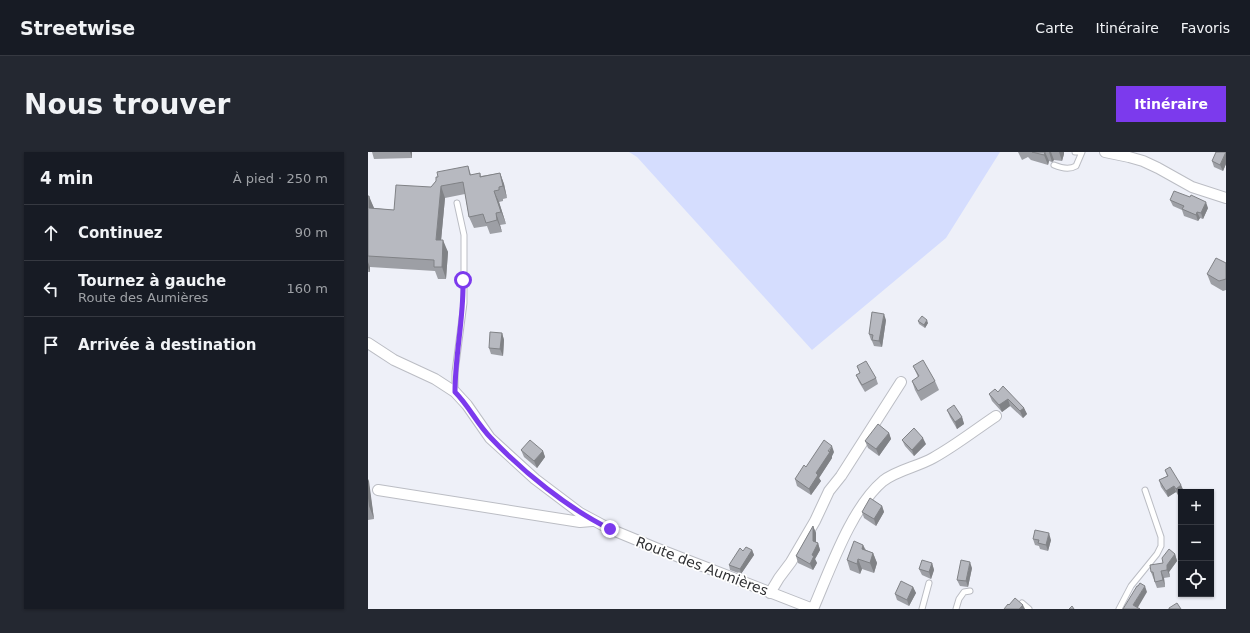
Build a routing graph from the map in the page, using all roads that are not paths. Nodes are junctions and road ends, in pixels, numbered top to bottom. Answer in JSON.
{"nodes":[{"id":1,"x":1082,"y":152,"type":"edge"},
{"id":2,"x":1105,"y":152,"type":"edge"},
{"id":3,"x":1054,"y":165,"type":"dead end"},
{"id":4,"x":1226,"y":198,"type":"edge"},
{"id":5,"x":457,"y":203,"type":"dead end"},
{"id":6,"x":368,"y":343,"type":"edge"},
{"id":7,"x":901,"y":382,"type":"dead end"},
{"id":8,"x":455,"y":392,"type":"junction"},
{"id":9,"x":996,"y":416,"type":"dead end"},
{"id":10,"x":378,"y":490,"type":"dead end"},
{"id":11,"x":1145,"y":490,"type":"dead end"},
{"id":12,"x":592,"y":520,"type":"junction"},
{"id":13,"x":929,"y":583,"type":"dead end"},
{"id":14,"x":970,"y":591,"type":"dead end"},
{"id":15,"x":770,"y":593,"type":"junction"},
{"id":16,"x":1022,"y":603,"type":"edge"},
{"id":17,"x":813,"y":609,"type":"edge"},
{"id":18,"x":922,"y":609,"type":"edge"},
{"id":19,"x":956,"y":609,"type":"edge"},
{"id":20,"x":1029,"y":609,"type":"edge"},
{"id":21,"x":1119,"y":609,"type":"edge"}],
"edges":[{"from":1,"to":3,"type":"lane"},
{"from":2,"to":4,"type":"street"},
{"from":5,"to":8,"type":"lane"},
{"from":6,"to":8,"type":"street","name":"Route des Aumières"},
{"from":7,"to":15,"type":"street"},
{"from":8,"to":12,"type":"street","name":"Route des Aumières"},
{"from":9,"to":17,"type":"street"},
{"from":10,"to":12,"type":"street"},
{"from":11,"to":21,"type":"lane"},
{"from":12,"to":15,"type":"street","name":"Route des Aumières"},
{"from":13,"to":18,"type":"lane"},
{"from":14,"to":19,"type":"lane"},
{"from":15,"to":17,"type":"street","name":"Route des Aumières"},
{"from":16,"to":20,"type":"lane"}]}
